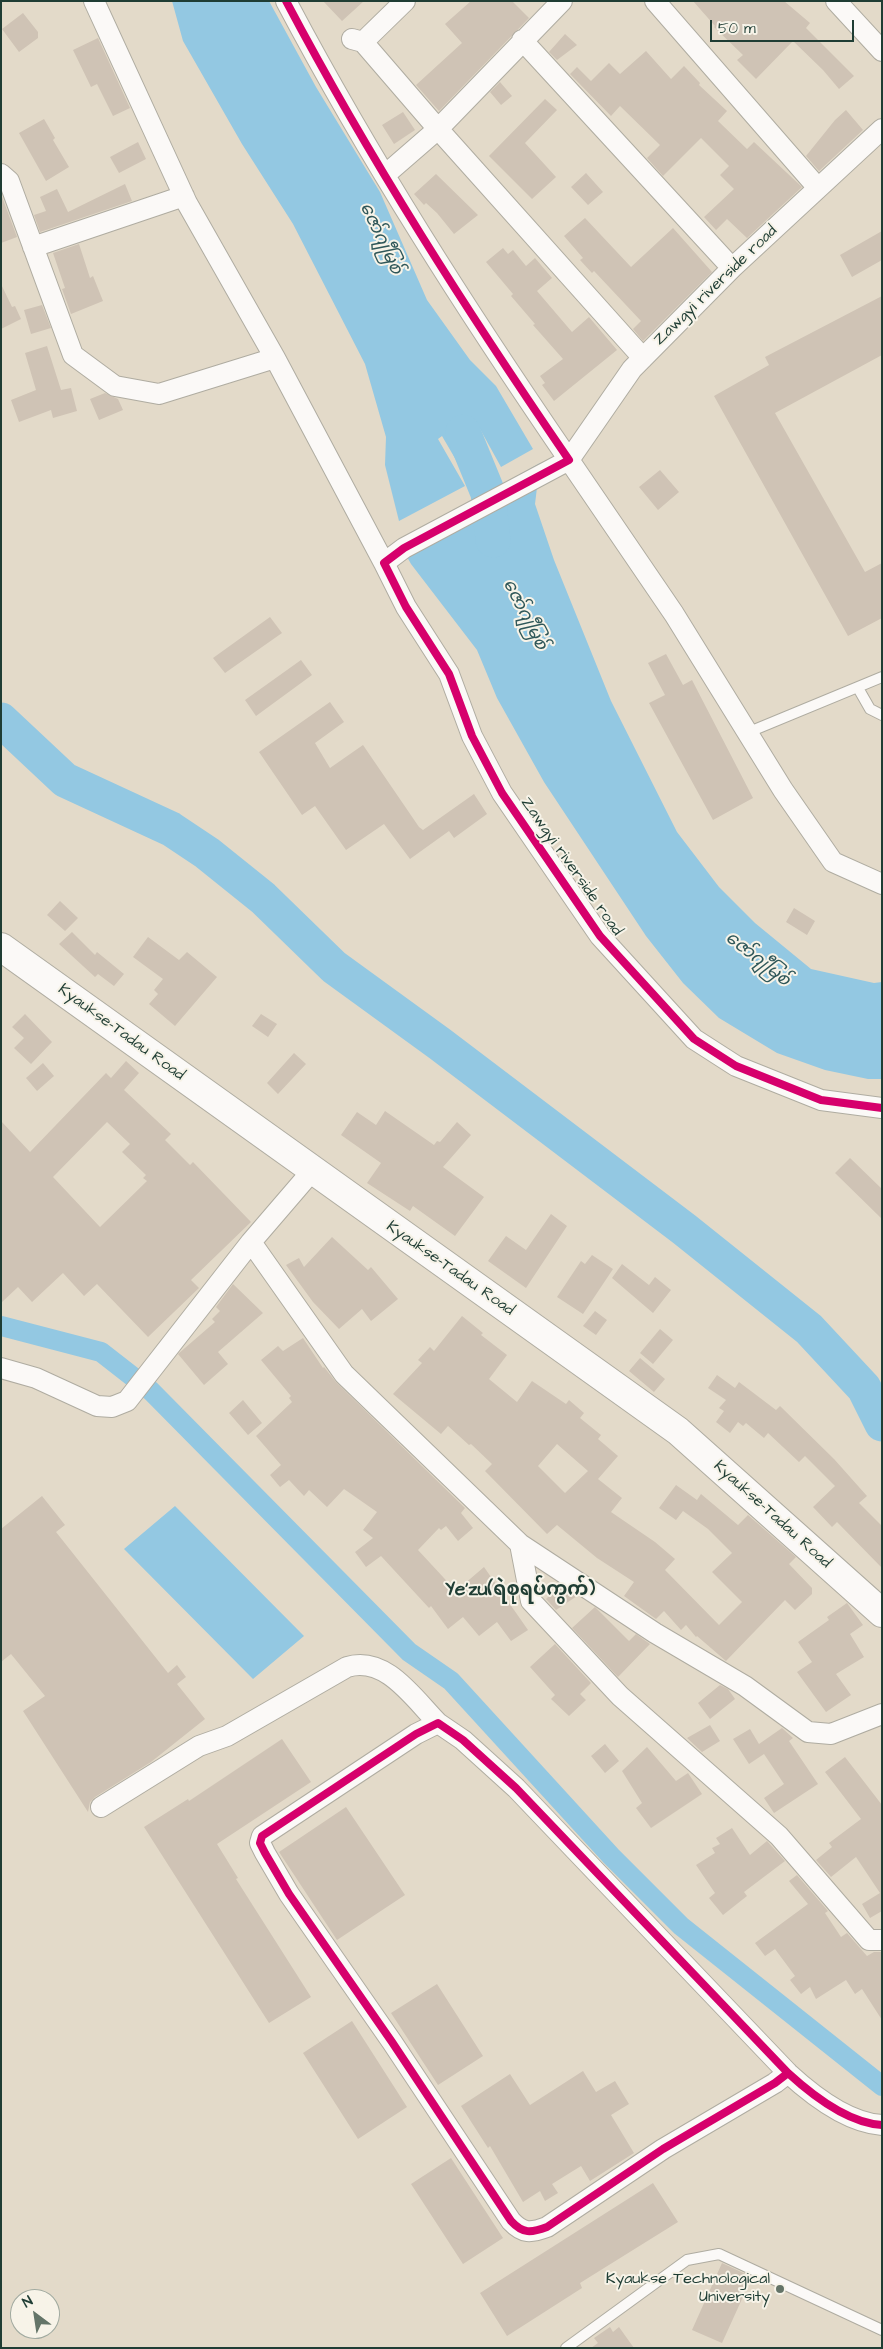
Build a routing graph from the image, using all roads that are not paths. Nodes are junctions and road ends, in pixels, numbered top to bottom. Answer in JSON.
{"nodes":[{"id":1,"x":94,"y":1,"type":"edge"},
{"id":2,"x":286,"y":1,"type":"edge"},
{"id":3,"x":405,"y":1,"type":"edge"},
{"id":4,"x":562,"y":1,"type":"edge"},
{"id":5,"x":655,"y":1,"type":"edge"},
{"id":6,"x":836,"y":1,"type":"edge"},
{"id":7,"x":522,"y":40,"type":"junction"},
{"id":8,"x":882,"y":51,"type":"edge"},
{"id":9,"x":438,"y":129,"type":"junction"},
{"id":10,"x":882,"y":129,"type":"edge"},
{"id":11,"x":1,"y":174,"type":"edge"},
{"id":12,"x":385,"y":175,"type":"junction"},
{"id":13,"x":818,"y":188,"type":"junction"},
{"id":14,"x":184,"y":196,"type":"junction"},
{"id":15,"x":33,"y":247,"type":"junction"},
{"id":16,"x":732,"y":268,"type":"junction"},
{"id":17,"x":275,"y":358,"type":"junction"},
{"id":18,"x":643,"y":358,"type":"junction"},
{"id":19,"x":568,"y":460,"type":"junction"},
{"id":20,"x":384,"y":563,"type":"junction"},
{"id":21,"x":882,"y":677,"type":"edge"},
{"id":22,"x":858,"y":688,"type":"junction"},
{"id":23,"x":882,"y":715,"type":"edge"},
{"id":24,"x":750,"y":732,"type":"junction"},
{"id":25,"x":882,"y":884,"type":"edge"},
{"id":26,"x":1,"y":947,"type":"edge"},
{"id":27,"x":882,"y":1108,"type":"edge"},
{"id":28,"x":312,"y":1171,"type":"junction"},
{"id":29,"x":251,"y":1242,"type":"junction"},
{"id":30,"x":1,"y":1368,"type":"edge"},
{"id":31,"x":520,"y":1544,"type":"junction"},
{"id":32,"x":882,"y":1613,"type":"edge"},
{"id":33,"x":882,"y":1714,"type":"edge"},
{"id":34,"x":438,"y":1723,"type":"junction"},
{"id":35,"x":102,"y":1807,"type":"dead end"},
{"id":36,"x":882,"y":1940,"type":"edge"},
{"id":37,"x":788,"y":2073,"type":"junction"},
{"id":38,"x":882,"y":2125,"type":"edge"},
{"id":39,"x":882,"y":2330,"type":"edge"},
{"id":40,"x":566,"y":2348,"type":"edge"}],
"edges":[{"from":1,"to":14,"type":"street","name":"Zawgyi riverside road"},
{"from":2,"to":12,"type":"street"},
{"from":3,"to":9,"type":"street"},
{"from":4,"to":7,"type":"street"},
{"from":5,"to":13,"type":"street"},
{"from":6,"to":8,"type":"street"},
{"from":7,"to":9,"type":"street"},
{"from":7,"to":16,"type":"street"},
{"from":9,"to":12,"type":"street"},
{"from":9,"to":18,"type":"street"},
{"from":10,"to":13,"type":"street","name":"Zawgyi riverside road"},
{"from":11,"to":15,"type":"street"},
{"from":12,"to":19,"type":"street"},
{"from":13,"to":16,"type":"street","name":"Zawgyi riverside road"},
{"from":14,"to":15,"type":"street"},
{"from":14,"to":17,"type":"street","name":"Zawgyi riverside road"},
{"from":15,"to":17,"type":"street"},
{"from":16,"to":18,"type":"street","name":"Zawgyi riverside road"},
{"from":17,"to":20,"type":"street","name":"Zawgyi riverside road"},
{"from":18,"to":19,"type":"street","name":"Zawgyi riverside road"},
{"from":19,"to":20,"type":"street","name":"Zawgyi riverside road"},
{"from":19,"to":24,"type":"street"},
{"from":20,"to":27,"type":"street","name":"Zawgyi riverside road"},
{"from":21,"to":22,"type":"lane"},
{"from":22,"to":23,"type":"lane"},
{"from":22,"to":24,"type":"lane"},
{"from":24,"to":25,"type":"street"},
{"from":26,"to":28,"type":"main road","name":"Kyaukse-Tadau Road"},
{"from":28,"to":29,"type":"street"},
{"from":28,"to":32,"type":"main road","name":"Kyaukse-Tadau Road"},
{"from":29,"to":30,"type":"street"},
{"from":29,"to":31,"type":"street"},
{"from":31,"to":33,"type":"street"},
{"from":31,"to":36,"type":"street"},
{"from":34,"to":35,"type":"street"},
{"from":34,"to":37,"type":"street"},
{"from":34,"to":37,"type":"street"},
{"from":37,"to":38,"type":"street"},
{"from":39,"to":40,"type":"lane"}]}
